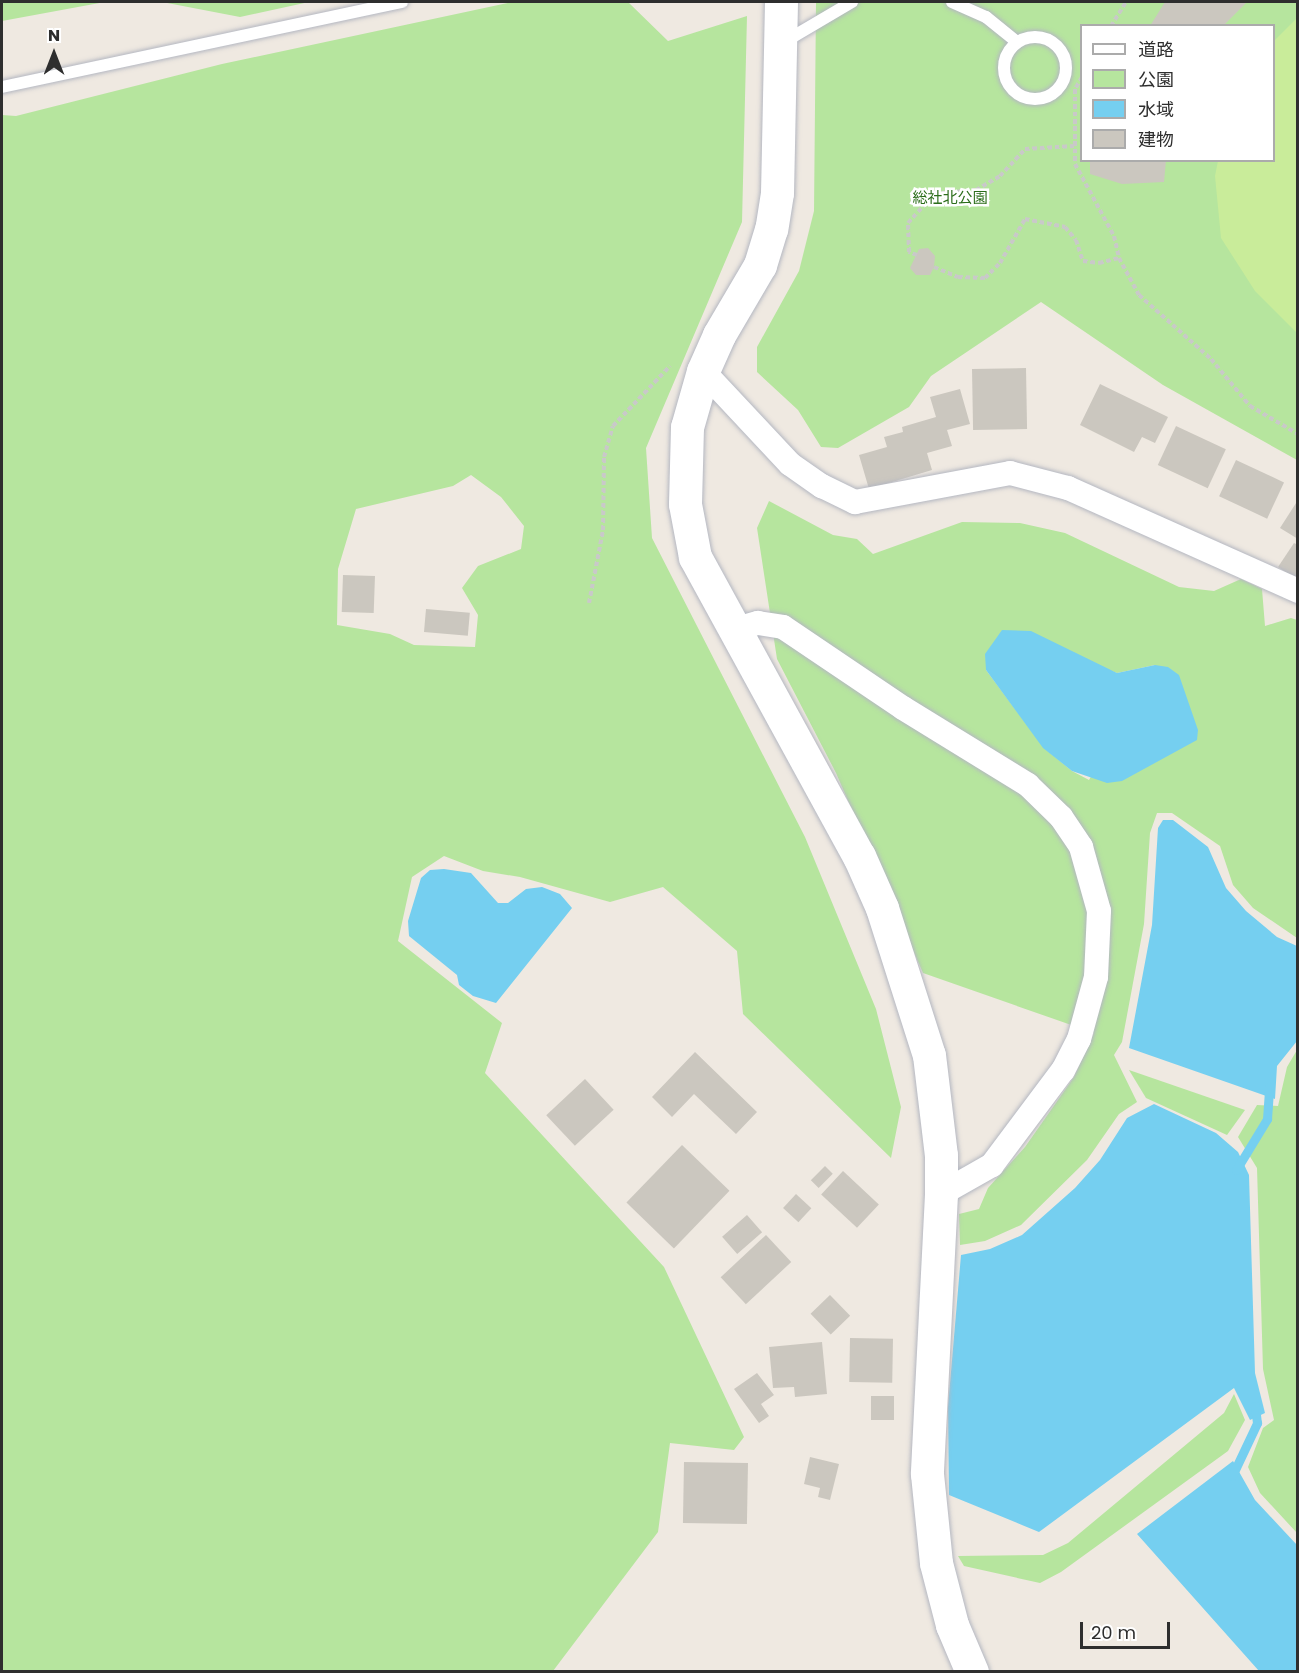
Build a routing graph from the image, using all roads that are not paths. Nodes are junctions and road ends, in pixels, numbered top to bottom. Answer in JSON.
{"nodes":[{"id":1,"x":402,"y":2,"type":"edge"},
{"id":2,"x":782,"y":2,"type":"edge"},
{"id":3,"x":852,"y":2,"type":"edge"},
{"id":4,"x":952,"y":2,"type":"edge"},
{"id":5,"x":1017,"y":42,"type":"junction"},
{"id":6,"x":781,"y":45,"type":"junction"},
{"id":7,"x":2,"y":87,"type":"edge"},
{"id":8,"x":690,"y":363,"type":"junction"},
{"id":9,"x":1298,"y":591,"type":"edge"},
{"id":10,"x":733,"y":630,"type":"junction"},
{"id":11,"x":942,"y":1194,"type":"junction"},
{"id":12,"x":972,"y":1671,"type":"edge"}],
"edges":[{"from":1,"to":7,"type":"lane"},
{"from":2,"to":6,"type":"street"},
{"from":3,"to":6,"type":"lane"},
{"from":4,"to":5,"type":"lane"},
{"from":5,"to":5,"type":"lane"},
{"from":6,"to":8,"type":"street"},
{"from":8,"to":9,"type":"street"},
{"from":8,"to":10,"type":"street"},
{"from":10,"to":11,"type":"street"},
{"from":10,"to":11,"type":"street"},
{"from":11,"to":12,"type":"street"}]}
